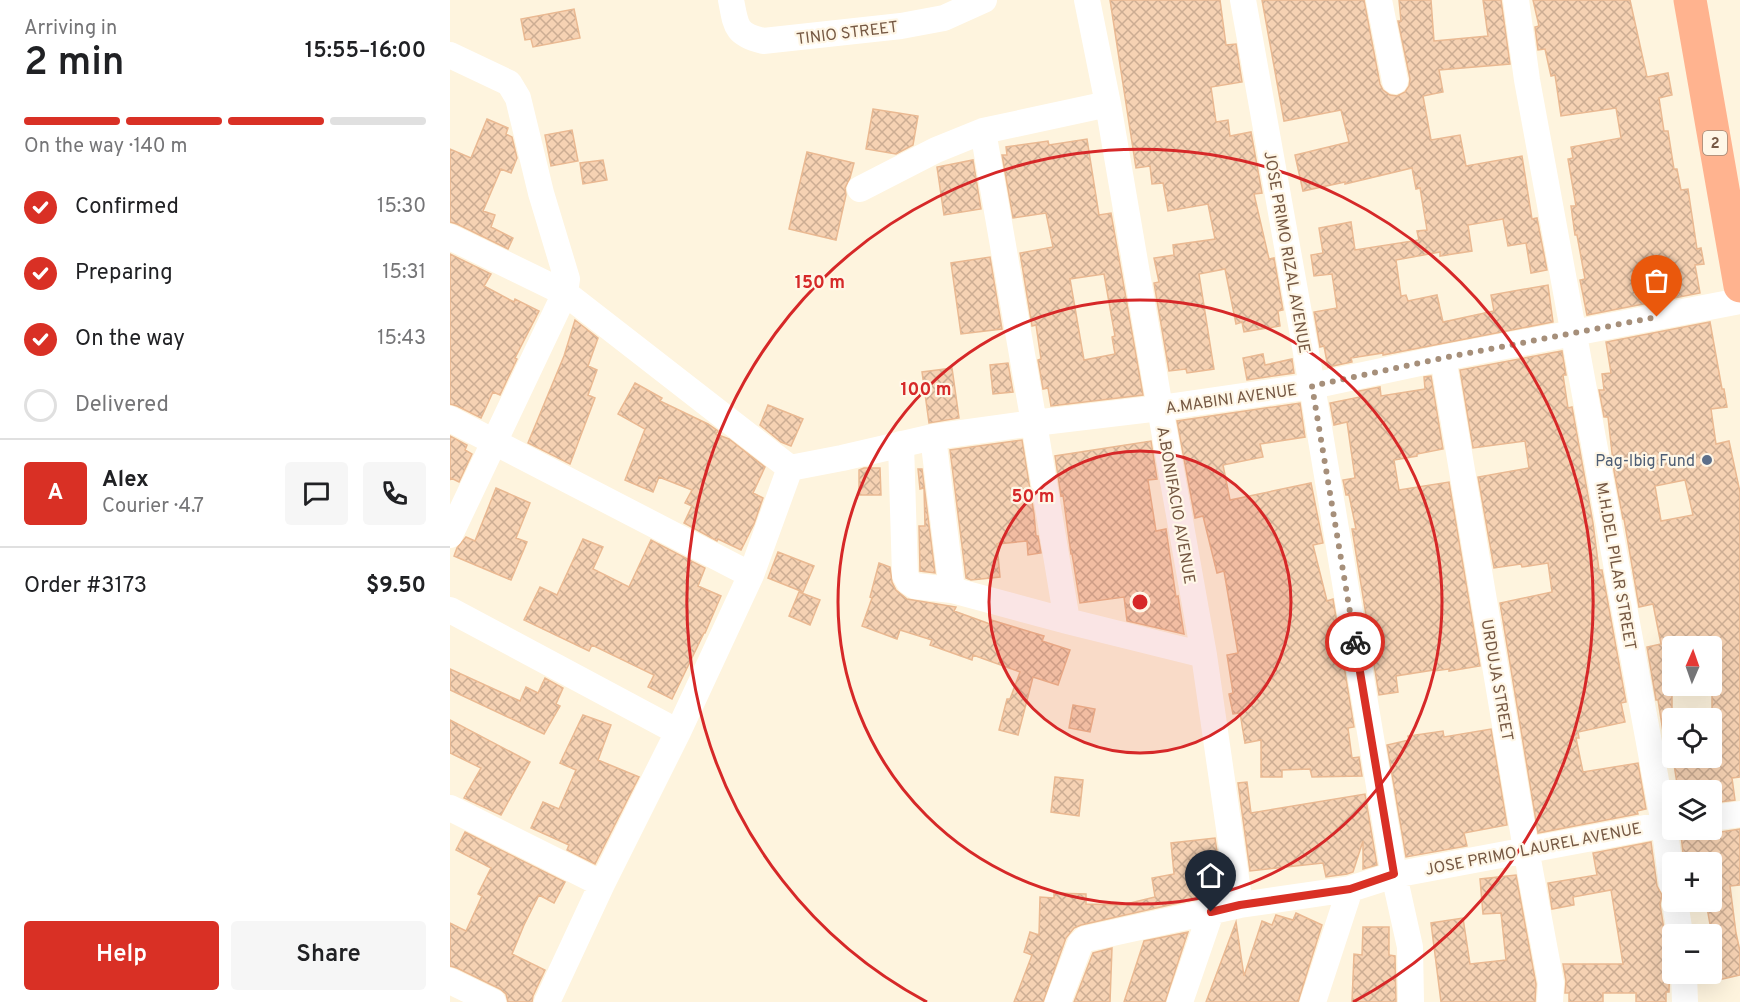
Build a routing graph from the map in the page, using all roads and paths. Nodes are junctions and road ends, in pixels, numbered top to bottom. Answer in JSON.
{"nodes":[{"id":1,"x":731,"y":0,"type":"edge"},
{"id":2,"x":984,"y":0,"type":"edge"},
{"id":3,"x":1087,"y":0,"type":"edge"},
{"id":4,"x":1243,"y":0,"type":"edge"},
{"id":5,"x":1379,"y":0,"type":"edge"},
{"id":6,"x":1516,"y":0,"type":"edge"},
{"id":7,"x":1690,"y":0,"type":"edge"},
{"id":8,"x":450,"y":55,"type":"edge"},
{"id":9,"x":1395,"y":81,"type":"dead end"},
{"id":10,"x":1108,"y":104,"type":"junction"},
{"id":11,"x":983,"y":131,"type":"junction"},
{"id":12,"x":860,"y":189,"type":"dead end"},
{"id":13,"x":450,"y":237,"type":"edge"},
{"id":14,"x":1740,"y":286,"type":"edge"},
{"id":15,"x":565,"y":293,"type":"junction"},
{"id":16,"x":1740,"y":301,"type":"edge"},
{"id":17,"x":1574,"y":333,"type":"junction"},
{"id":18,"x":1443,"y":358,"type":"junction"},
{"id":19,"x":1312,"y":386,"type":"junction"},
{"id":20,"x":1160,"y":408,"type":"junction"},
{"id":21,"x":450,"y":419,"type":"edge"},
{"id":22,"x":1034,"y":423,"type":"junction"},
{"id":23,"x":933,"y":437,"type":"junction"},
{"id":24,"x":495,"y":441,"type":"junction"},
{"id":25,"x":900,"y":444,"type":"junction"},
{"id":26,"x":790,"y":468,"type":"junction"},
{"id":27,"x":450,"y":535,"type":"edge"},
{"id":28,"x":751,"y":575,"type":"junction"},
{"id":29,"x":952,"y":590,"type":"junction"},
{"id":30,"x":450,"y":610,"type":"edge"},
{"id":31,"x":1066,"y":621,"type":"junction"},
{"id":32,"x":1204,"y":655,"type":"junction"},
{"id":33,"x":678,"y":732,"type":"junction"},
{"id":34,"x":1662,"y":792,"type":"edge"},
{"id":35,"x":450,"y":808,"type":"edge"},
{"id":36,"x":1740,"y":814,"type":"edge"},
{"id":37,"x":1722,"y":817,"type":"edge"},
{"id":38,"x":1662,"y":824,"type":"edge"},
{"id":39,"x":1526,"y":849,"type":"junction"},
{"id":40,"x":1394,"y":874,"type":"junction"},
{"id":41,"x":602,"y":884,"type":"junction"},
{"id":42,"x":1350,"y":889,"type":"junction"},
{"id":43,"x":1240,"y":905,"type":"junction"},
{"id":44,"x":1211,"y":912,"type":"junction"},
{"id":45,"x":450,"y":981,"type":"edge"},
{"id":46,"x":1684,"y":984,"type":"edge"},
{"id":47,"x":493,"y":1002,"type":"edge"},
{"id":48,"x":547,"y":1002,"type":"edge"},
{"id":49,"x":1058,"y":1002,"type":"edge"},
{"id":50,"x":1180,"y":1002,"type":"edge"},
{"id":51,"x":1313,"y":1002,"type":"edge"},
{"id":52,"x":1411,"y":1002,"type":"edge"},
{"id":53,"x":1550,"y":1002,"type":"edge"},
{"id":54,"x":1685,"y":1002,"type":"edge"}],
"edges":[{"from":1,"to":2,"type":"street","name":"TINIO STREET"},
{"from":3,"to":10,"type":"street","name":"A.BONIFACIO AVENUE"},
{"from":4,"to":19,"type":"street","name":"JOSE PRIMO RIZAL AVENUE"},
{"from":5,"to":9,"type":"street"},
{"from":6,"to":17,"type":"street","name":"M.H.DEL PILAR STREET"},
{"from":7,"to":14,"type":"highway","number":"2"},
{"from":8,"to":15,"type":"street"},
{"from":10,"to":11,"type":"street"},
{"from":10,"to":20,"type":"street","name":"A.BONIFACIO AVENUE"},
{"from":11,"to":12,"type":"street"},
{"from":11,"to":22,"type":"street"},
{"from":13,"to":15,"type":"street"},
{"from":15,"to":24,"type":"street"},
{"from":15,"to":26,"type":"street"},
{"from":16,"to":17,"type":"street","name":"A.MABINI AVENUE"},
{"from":17,"to":18,"type":"street","name":"A.MABINI AVENUE"},
{"from":17,"to":34,"type":"street","name":"M.H.DEL PILAR STREET"},
{"from":18,"to":19,"type":"street","name":"A.MABINI AVENUE"},
{"from":18,"to":39,"type":"street","name":"URDUJA STREET"},
{"from":19,"to":20,"type":"street","name":"A.MABINI AVENUE"},
{"from":19,"to":40,"type":"street","name":"JOSE PRIMO RIZAL AVENUE"},
{"from":20,"to":22,"type":"street","name":"A.MABINI AVENUE"},
{"from":20,"to":32,"type":"street","name":"A.BONIFACIO AVENUE"},
{"from":21,"to":24,"type":"street"},
{"from":22,"to":23,"type":"street","name":"A.MABINI AVENUE"},
{"from":22,"to":31,"type":"street"},
{"from":23,"to":25,"type":"street","name":"A.MABINI AVENUE"},
{"from":23,"to":29,"type":"street"},
{"from":24,"to":27,"type":"street"},
{"from":24,"to":28,"type":"street"},
{"from":25,"to":26,"type":"street","name":"A.MABINI AVENUE"},
{"from":25,"to":29,"type":"street"},
{"from":26,"to":28,"type":"street"},
{"from":28,"to":33,"type":"street"},
{"from":29,"to":31,"type":"street"},
{"from":30,"to":33,"type":"street"},
{"from":31,"to":32,"type":"street"},
{"from":32,"to":43,"type":"street","name":"A.BONIFACIO AVENUE"},
{"from":33,"to":41,"type":"street"},
{"from":35,"to":41,"type":"street"},
{"from":36,"to":37,"type":"street"},
{"from":38,"to":39,"type":"street","name":"JOSE PRIMO LAUREL AVENUE"},
{"from":39,"to":40,"type":"street","name":"JOSE PRIMO LAUREL AVENUE"},
{"from":39,"to":53,"type":"street","name":"URDUJA STREET"},
{"from":40,"to":42,"type":"street","name":"JOSE PRIMO LAUREL AVENUE"},
{"from":40,"to":52,"type":"street","name":"JOSE PRIMO RIZAL AVENUE"},
{"from":41,"to":48,"type":"street"},
{"from":42,"to":43,"type":"street","name":"JOSE PRIMO LAUREL AVENUE"},
{"from":42,"to":51,"type":"street"},
{"from":43,"to":44,"type":"street","name":"JOSE PRIMO LAUREL AVENUE"},
{"from":44,"to":49,"type":"street","name":"JOSE PRIMO LAUREL AVENUE"},
{"from":44,"to":50,"type":"street"},
{"from":45,"to":47,"type":"street"},
{"from":46,"to":54,"type":"street"}]}
